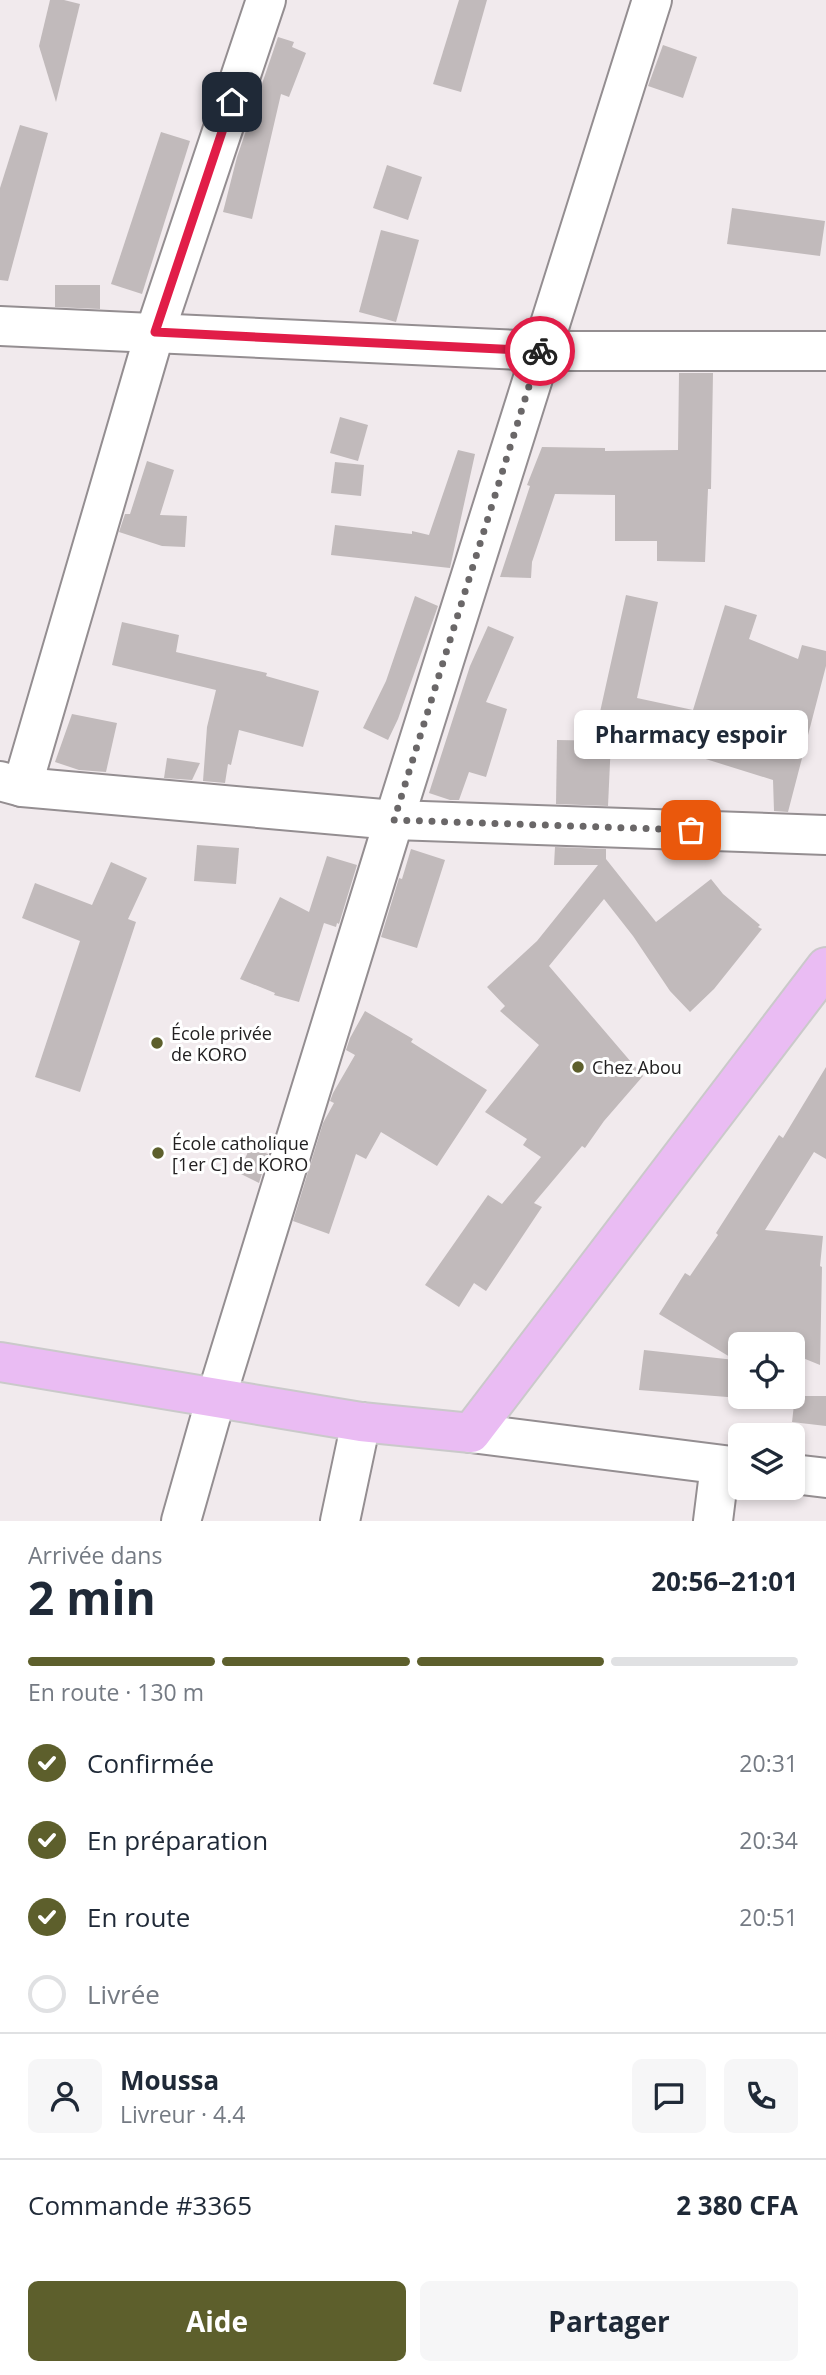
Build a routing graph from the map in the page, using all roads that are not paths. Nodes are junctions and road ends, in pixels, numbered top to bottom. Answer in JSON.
{"nodes":[{"id":1,"x":266,"y":0,"type":"edge"},
{"id":2,"x":652,"y":0,"type":"edge"},
{"id":3,"x":0,"y":326,"type":"edge"},
{"id":4,"x":155,"y":332,"type":"junction"},
{"id":5,"x":541,"y":351,"type":"junction"},
{"id":6,"x":826,"y":351,"type":"edge"},
{"id":7,"x":11,"y":784,"type":"edge"},
{"id":8,"x":394,"y":820,"type":"junction"},
{"id":9,"x":826,"y":835,"type":"edge"},
{"id":10,"x":826,"y":967,"type":"edge"},
{"id":11,"x":0,"y":1362,"type":"edge"},
{"id":12,"x":216,"y":1398,"type":"junction"},
{"id":13,"x":360,"y":1422,"type":"junction"},
{"id":14,"x":471,"y":1433,"type":"junction"},
{"id":15,"x":728,"y":1466,"type":"edge"},
{"id":16,"x":728,"y":1472,"type":"edge"},
{"id":17,"x":805,"y":1475,"type":"edge"},
{"id":18,"x":826,"y":1478,"type":"edge"},
{"id":19,"x":181,"y":1521,"type":"edge"},
{"id":20,"x":340,"y":1521,"type":"edge"},
{"id":21,"x":713,"y":1521,"type":"edge"}],
"edges":[{"from":1,"to":4,"type":"street"},
{"from":2,"to":5,"type":"street"},
{"from":3,"to":4,"type":"street"},
{"from":4,"to":5,"type":"street"},
{"from":4,"to":7,"type":"street"},
{"from":5,"to":6,"type":"street"},
{"from":5,"to":8,"type":"street"},
{"from":7,"to":8,"type":"street"},
{"from":8,"to":9,"type":"street"},
{"from":8,"to":12,"type":"street"},
{"from":10,"to":14,"type":"main road"},
{"from":11,"to":12,"type":"main road"},
{"from":12,"to":13,"type":"main road"},
{"from":12,"to":19,"type":"street"},
{"from":13,"to":14,"type":"main road"},
{"from":13,"to":20,"type":"street"},
{"from":14,"to":15,"type":"street"},
{"from":16,"to":21,"type":"street"},
{"from":17,"to":18,"type":"street"}]}
